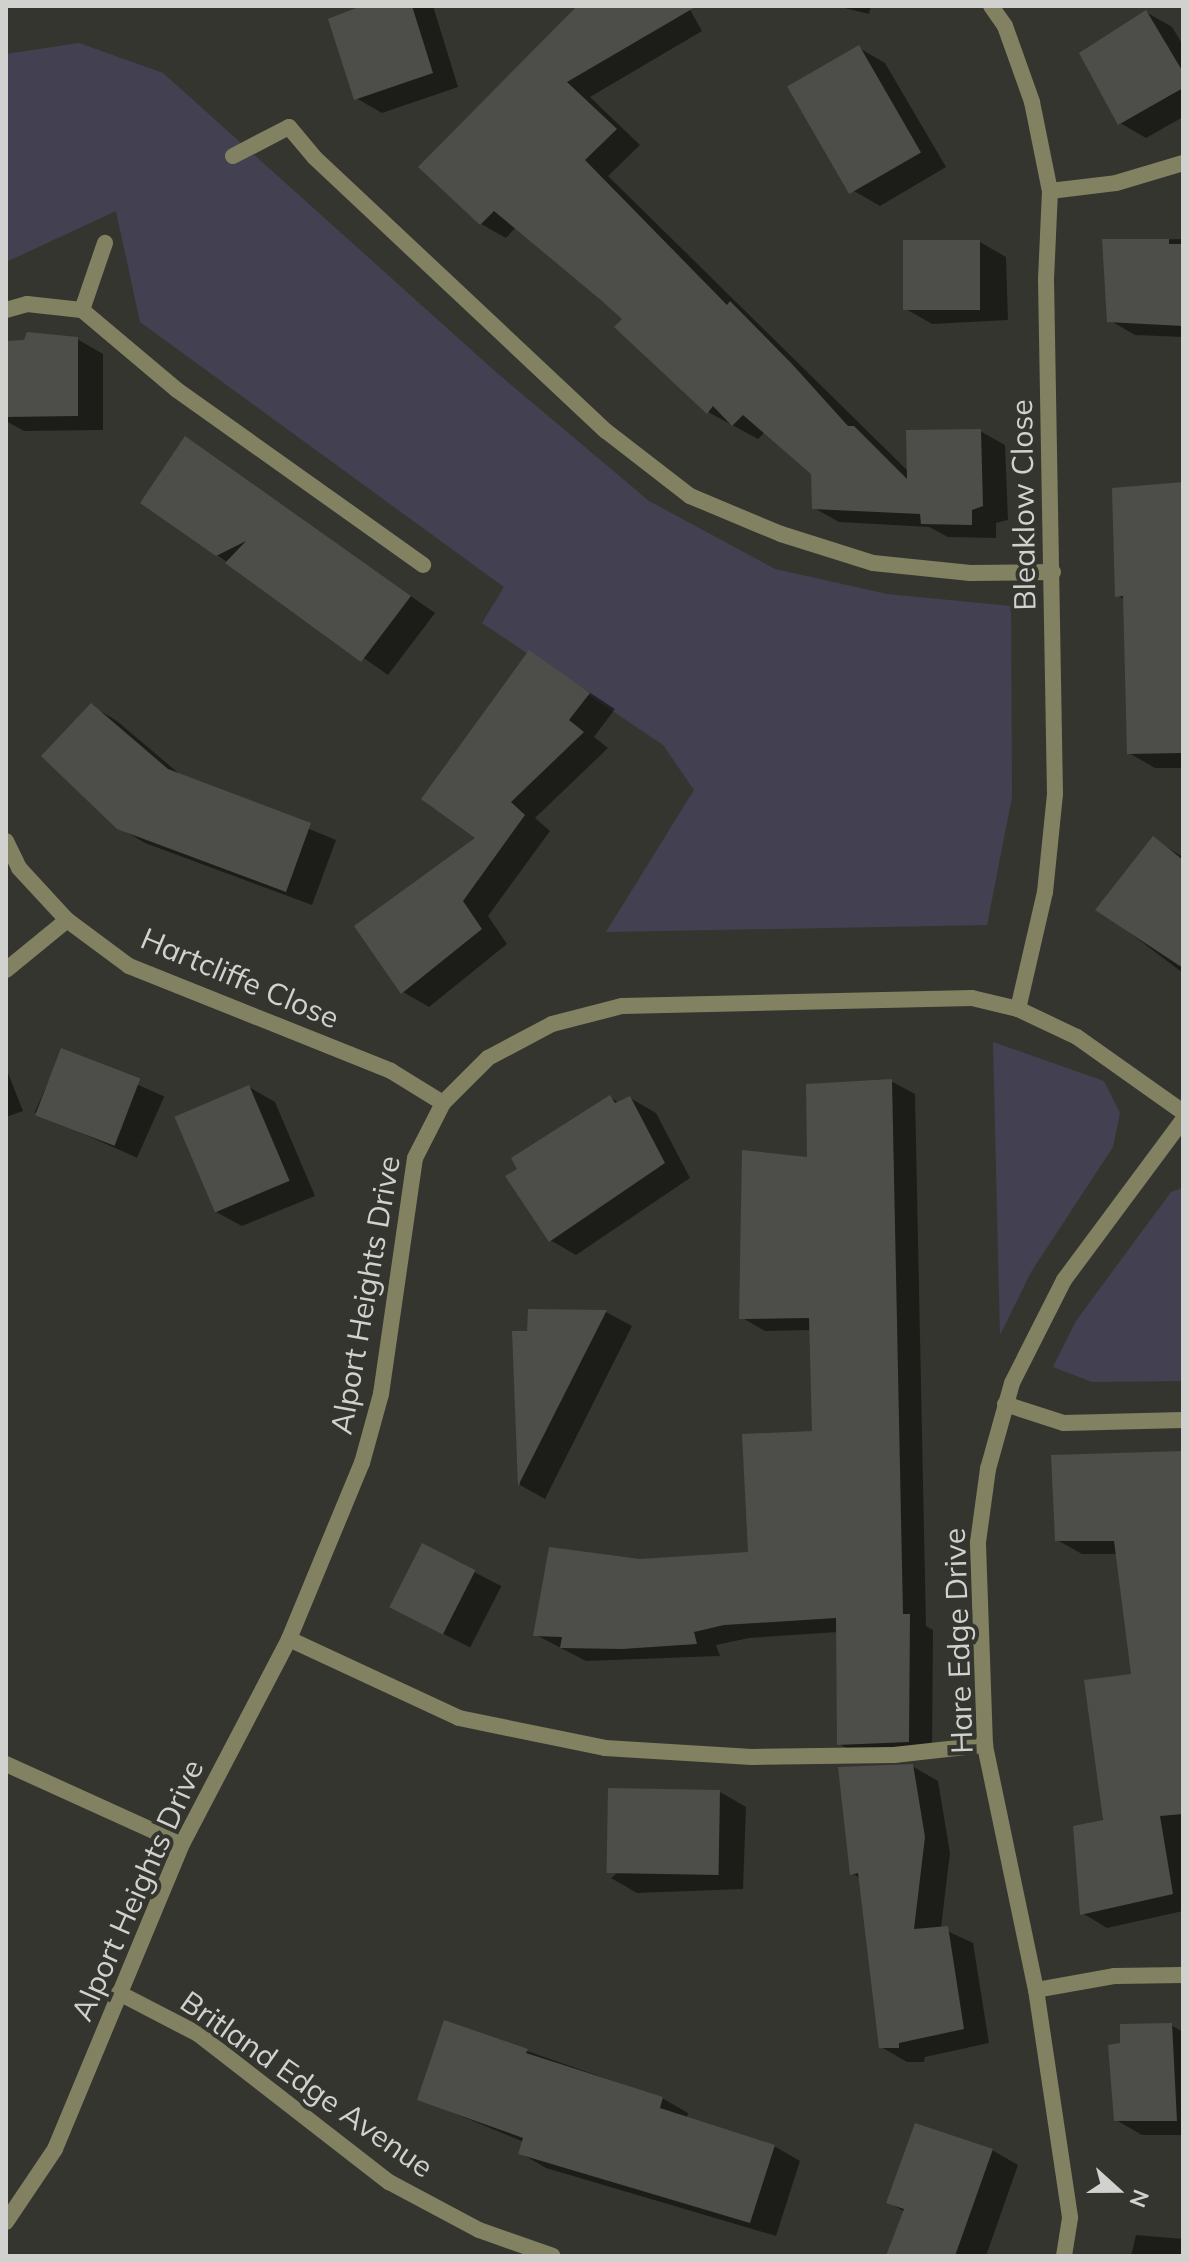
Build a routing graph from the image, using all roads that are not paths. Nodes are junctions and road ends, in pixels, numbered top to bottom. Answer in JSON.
{"nodes":[{"id":1,"x":991,"y":6,"type":"edge"},
{"id":2,"x":233,"y":156,"type":"dead end"},
{"id":3,"x":1183,"y":163,"type":"edge"},
{"id":4,"x":1050,"y":191,"type":"junction"},
{"id":5,"x":105,"y":243,"type":"dead end"},
{"id":6,"x":6,"y":310,"type":"edge"},
{"id":7,"x":82,"y":310,"type":"junction"},
{"id":8,"x":423,"y":565,"type":"dead end"},
{"id":9,"x":1053,"y":572,"type":"junction"},
{"id":10,"x":6,"y":841,"type":"edge"},
{"id":11,"x":67,"y":920,"type":"junction"},
{"id":12,"x":6,"y":970,"type":"edge"},
{"id":13,"x":1018,"y":1009,"type":"junction"},
{"id":14,"x":443,"y":1103,"type":"junction"},
{"id":15,"x":1183,"y":1112,"type":"edge"},
{"id":16,"x":1183,"y":1120,"type":"edge"},
{"id":17,"x":1005,"y":1404,"type":"junction"},
{"id":18,"x":1183,"y":1420,"type":"edge"},
{"id":19,"x":289,"y":1639,"type":"junction"},
{"id":20,"x":985,"y":1745,"type":"junction"},
{"id":21,"x":6,"y":1764,"type":"edge"},
{"id":22,"x":182,"y":1844,"type":"junction"},
{"id":23,"x":1183,"y":1975,"type":"edge"},
{"id":24,"x":1036,"y":1990,"type":"junction"},
{"id":25,"x":119,"y":1993,"type":"junction"},
{"id":26,"x":6,"y":2222,"type":"edge"},
{"id":27,"x":553,"y":2256,"type":"edge"},
{"id":28,"x":1064,"y":2256,"type":"edge"}],
"edges":[{"from":1,"to":4,"type":"street","name":"Bleaklow Close"},
{"from":2,"to":9,"type":"street"},
{"from":3,"to":4,"type":"street"},
{"from":4,"to":9,"type":"street","name":"Bleaklow Close"},
{"from":5,"to":7,"type":"street"},
{"from":6,"to":7,"type":"street"},
{"from":7,"to":8,"type":"street"},
{"from":9,"to":13,"type":"street","name":"Bleaklow Close"},
{"from":10,"to":11,"type":"street","name":"Hartcliffe Close"},
{"from":11,"to":12,"type":"street"},
{"from":11,"to":14,"type":"street","name":"Hartcliffe Close"},
{"from":13,"to":14,"type":"street","name":"Alport Heights Drive"},
{"from":13,"to":15,"type":"street","name":"Alport Heights Drive"},
{"from":14,"to":19,"type":"street","name":"Alport Heights Drive"},
{"from":16,"to":17,"type":"street","name":"Hare Edge Drive"},
{"from":17,"to":18,"type":"street"},
{"from":17,"to":20,"type":"street","name":"Hare Edge Drive"},
{"from":19,"to":20,"type":"street"},
{"from":19,"to":22,"type":"street","name":"Alport Heights Drive"},
{"from":20,"to":24,"type":"street","name":"Hare Edge Drive"},
{"from":21,"to":22,"type":"street"},
{"from":22,"to":25,"type":"street","name":"Alport Heights Drive"},
{"from":23,"to":24,"type":"street"},
{"from":24,"to":28,"type":"street","name":"Hare Edge Drive"},
{"from":25,"to":26,"type":"street","name":"Alport Heights Drive"},
{"from":25,"to":27,"type":"street","name":"Britland Edge Avenue"}]}
